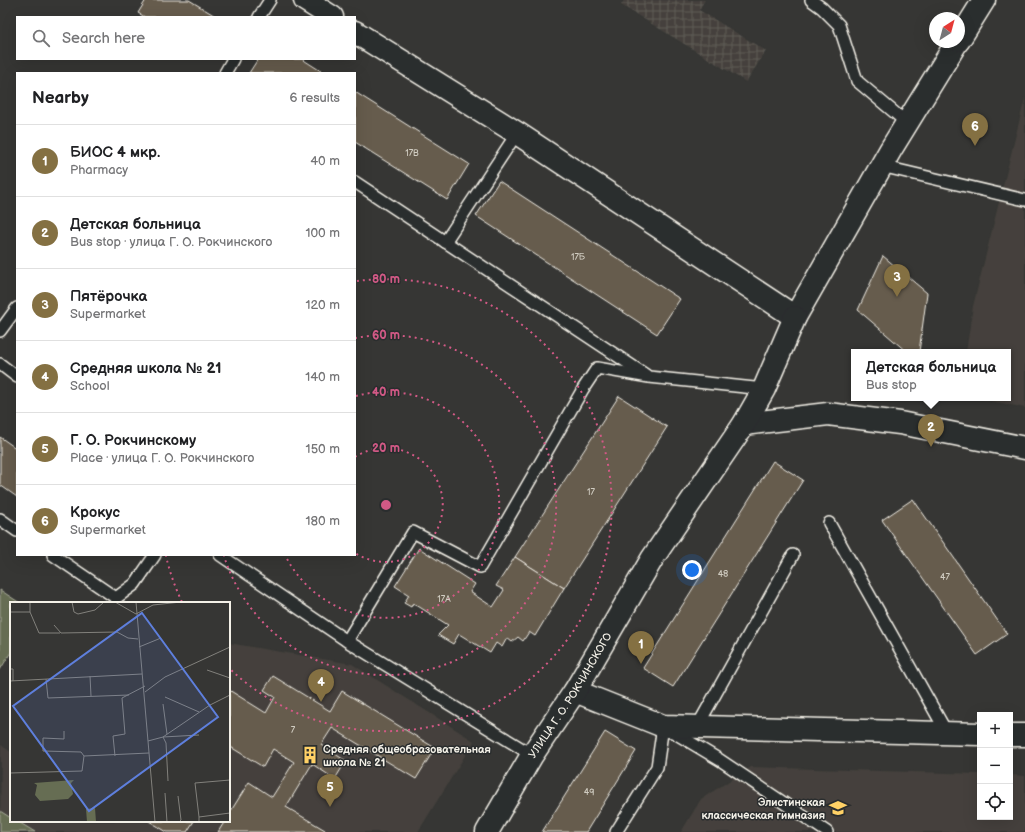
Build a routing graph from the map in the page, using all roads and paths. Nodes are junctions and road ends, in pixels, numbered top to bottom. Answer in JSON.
{"nodes":[{"id":1,"x":270,"y":0,"type":"edge"},
{"id":2,"x":305,"y":0,"type":"edge"},
{"id":3,"x":811,"y":0,"type":"edge"},
{"id":4,"x":984,"y":0,"type":"edge"},
{"id":5,"x":260,"y":16,"type":"edge"},
{"id":6,"x":330,"y":16,"type":"edge"},
{"id":7,"x":965,"y":30,"type":"edge"},
{"id":8,"x":356,"y":33,"type":"edge"},
{"id":9,"x":954,"y":48,"type":"edge"},
{"id":10,"x":232,"y":60,"type":"edge"},
{"id":11,"x":226,"y":72,"type":"edge"},
{"id":12,"x":907,"y":123,"type":"junction"},
{"id":13,"x":517,"y":133,"type":"junction"},
{"id":14,"x":881,"y":166,"type":"junction"},
{"id":15,"x":356,"y":183,"type":"edge"},
{"id":16,"x":1025,"y":200,"type":"edge"},
{"id":17,"x":445,"y":242,"type":"junction"},
{"id":18,"x":16,"y":309,"type":"edge"},
{"id":19,"x":795,"y":317,"type":"junction"},
{"id":20,"x":0,"y":330,"type":"edge"},
{"id":21,"x":0,"y":364,"type":"edge"},
{"id":22,"x":16,"y":376,"type":"edge"},
{"id":23,"x":649,"y":377,"type":"junction"},
{"id":24,"x":764,"y":389,"type":"junction"},
{"id":25,"x":744,"y":424,"type":"junction"},
{"id":26,"x":1025,"y":448,"type":"edge"},
{"id":27,"x":0,"y":519,"type":"edge"},
{"id":28,"x":829,"y":523,"type":"dead end"},
{"id":29,"x":16,"y":530,"type":"edge"},
{"id":30,"x":793,"y":555,"type":"dead end"},
{"id":31,"x":53,"y":556,"type":"edge"},
{"id":32,"x":154,"y":556,"type":"edge"},
{"id":33,"x":221,"y":556,"type":"edge"},
{"id":34,"x":347,"y":641,"type":"junction"},
{"id":35,"x":575,"y":691,"type":"junction"},
{"id":36,"x":663,"y":726,"type":"junction"},
{"id":37,"x":697,"y":727,"type":"junction"},
{"id":38,"x":948,"y":734,"type":"junction"},
{"id":39,"x":977,"y":734,"type":"edge"},
{"id":40,"x":1013,"y":735,"type":"edge"},
{"id":41,"x":1025,"y":735,"type":"edge"},
{"id":42,"x":532,"y":755,"type":"junction"},
{"id":43,"x":487,"y":832,"type":"edge"},
{"id":44,"x":616,"y":832,"type":"edge"},
{"id":45,"x":827,"y":832,"type":"edge"}],
"edges":[{"from":1,"to":5,"type":"lane"},
{"from":2,"to":6,"type":"street"},
{"from":3,"to":12,"type":"lane"},
{"from":4,"to":7,"type":"street","name":"УЛИЦА Г. О. РОКЧИНСКОГО"},
{"from":8,"to":13,"type":"street"},
{"from":9,"to":12,"type":"street","name":"УЛИЦА Г. О. РОКЧИНСКОГО"},
{"from":10,"to":11,"type":"lane"},
{"from":12,"to":14,"type":"street","name":"УЛИЦА Г. О. РОКЧИНСКОГО"},
{"from":13,"to":17,"type":"lane"},
{"from":13,"to":19,"type":"street"},
{"from":14,"to":16,"type":"lane"},
{"from":14,"to":19,"type":"street","name":"УЛИЦА Г. О. РОКЧИНСКОГО"},
{"from":15,"to":17,"type":"lane"},
{"from":17,"to":23,"type":"lane"},
{"from":18,"to":20,"type":"lane"},
{"from":19,"to":24,"type":"street","name":"УЛИЦА Г. О. РОКЧИНСКОГО"},
{"from":21,"to":22,"type":"lane"},
{"from":23,"to":24,"type":"lane"},
{"from":23,"to":34,"type":"lane"},
{"from":24,"to":25,"type":"street","name":"УЛИЦА Г. О. РОКЧИНСКОГО"},
{"from":25,"to":26,"type":"street"},
{"from":25,"to":35,"type":"street","name":"УЛИЦА Г. О. РОКЧИНСКОГО"},
{"from":27,"to":29,"type":"lane"},
{"from":28,"to":38,"type":"lane"},
{"from":30,"to":37,"type":"lane"},
{"from":31,"to":32,"type":"lane"},
{"from":33,"to":34,"type":"lane"},
{"from":34,"to":42,"type":"lane"},
{"from":35,"to":36,"type":"street"},
{"from":35,"to":42,"type":"street","name":"УЛИЦА Г. О. РОКЧИНСКОГО"},
{"from":36,"to":37,"type":"street"},
{"from":36,"to":44,"type":"lane"},
{"from":36,"to":45,"type":"lane"},
{"from":37,"to":38,"type":"street"},
{"from":38,"to":39,"type":"street"},
{"from":40,"to":41,"type":"street"},
{"from":42,"to":43,"type":"street","name":"УЛИЦА Г. О. РОКЧИНСКОГО"}]}
